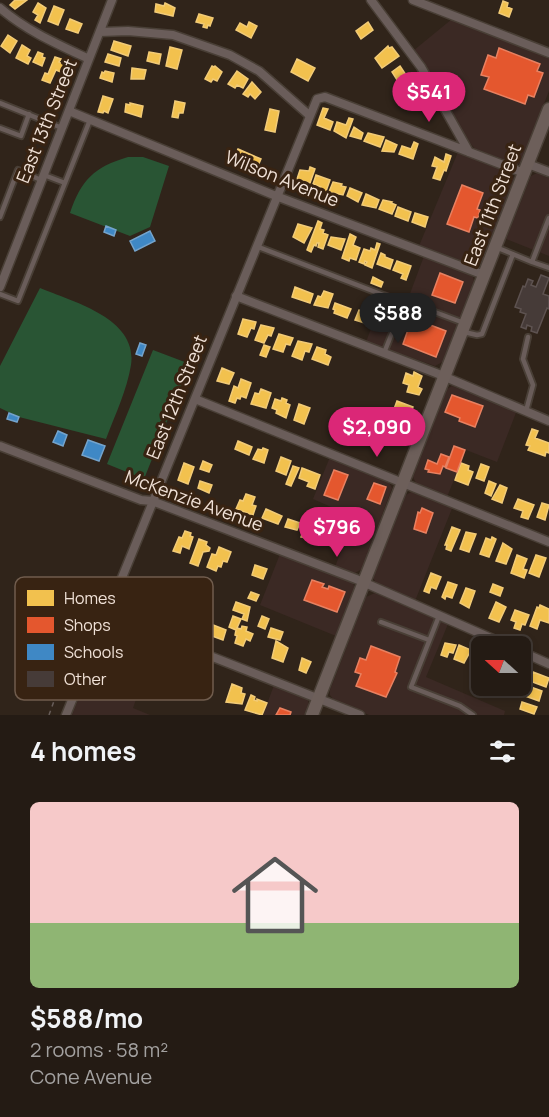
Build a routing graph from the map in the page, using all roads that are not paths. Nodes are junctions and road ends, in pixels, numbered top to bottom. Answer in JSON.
{"nodes":[{"id":1,"x":112,"y":0,"type":"edge"},
{"id":2,"x":371,"y":0,"type":"edge"},
{"id":3,"x":413,"y":0,"type":"edge"},
{"id":4,"x":0,"y":8,"type":"edge"},
{"id":5,"x":100,"y":32,"type":"junction"},
{"id":6,"x":549,"y":53,"type":"edge"},
{"id":7,"x":89,"y":59,"type":"junction"},
{"id":8,"x":0,"y":103,"type":"edge"},
{"id":9,"x":549,"y":110,"type":"edge"},
{"id":10,"x":69,"y":111,"type":"junction"},
{"id":11,"x":29,"y":114,"type":"junction"},
{"id":12,"x":309,"y":115,"type":"junction"},
{"id":13,"x":90,"y":120,"type":"junction"},
{"id":14,"x":0,"y":128,"type":"edge"},
{"id":15,"x":62,"y":128,"type":"junction"},
{"id":16,"x":470,"y":152,"type":"junction"},
{"id":17,"x":526,"y":169,"type":"junction"},
{"id":18,"x":549,"y":172,"type":"edge"},
{"id":19,"x":43,"y":177,"type":"junction"},
{"id":20,"x":64,"y":183,"type":"junction"},
{"id":21,"x":276,"y":196,"type":"junction"},
{"id":22,"x":0,"y":217,"type":"edge"},
{"id":23,"x":549,"y":218,"type":"edge"},
{"id":24,"x":256,"y":246,"type":"junction"},
{"id":25,"x":495,"y":247,"type":"junction"},
{"id":26,"x":513,"y":254,"type":"junction"},
{"id":27,"x":532,"y":262,"type":"junction"},
{"id":28,"x":549,"y":268,"type":"edge"},
{"id":29,"x":484,"y":275,"type":"junction"},
{"id":30,"x":0,"y":287,"type":"edge"},
{"id":31,"x":0,"y":294,"type":"edge"},
{"id":32,"x":236,"y":296,"type":"junction"},
{"id":33,"x":404,"y":303,"type":"junction"},
{"id":34,"x":464,"y":328,"type":"junction"},
{"id":35,"x":528,"y":337,"type":"dead end"},
{"id":36,"x":384,"y":353,"type":"junction"},
{"id":37,"x":445,"y":376,"type":"junction"},
{"id":38,"x":195,"y":399,"type":"junction"},
{"id":39,"x":526,"y":411,"type":"junction"},
{"id":40,"x":549,"y":421,"type":"edge"},
{"id":41,"x":0,"y":446,"type":"edge"},
{"id":42,"x":403,"y":483,"type":"junction"},
{"id":43,"x":152,"y":501,"type":"junction"},
{"id":44,"x":549,"y":542,"type":"edge"},
{"id":45,"x":121,"y":577,"type":"edge"},
{"id":46,"x":364,"y":583,"type":"junction"},
{"id":47,"x":439,"y":616,"type":"junction"},
{"id":48,"x":381,"y":622,"type":"dead end"},
{"id":49,"x":486,"y":636,"type":"edge"},
{"id":50,"x":429,"y":640,"type":"junction"},
{"id":51,"x":531,"y":656,"type":"edge"},
{"id":52,"x":213,"y":657,"type":"edge"},
{"id":53,"x":549,"y":664,"type":"edge"},
{"id":54,"x":319,"y":699,"type":"junction"},
{"id":55,"x":72,"y":700,"type":"edge"},
{"id":56,"x":66,"y":715,"type":"edge"},
{"id":57,"x":312,"y":715,"type":"edge"},
{"id":58,"x":360,"y":715,"type":"edge"},
{"id":59,"x":473,"y":715,"type":"edge"}],
"edges":[{"from":1,"to":5,"type":"street","name":"East 13th Street"},
{"from":2,"to":16,"type":"street"},
{"from":3,"to":6,"type":"street"},
{"from":4,"to":7,"type":"street"},
{"from":5,"to":7,"type":"street","name":"East 13th Street"},
{"from":5,"to":12,"type":"street"},
{"from":7,"to":10,"type":"street","name":"East 13th Street"},
{"from":8,"to":11,"type":"lane"},
{"from":9,"to":17,"type":"main road","name":"East 11th Street"},
{"from":10,"to":13,"type":"street","name":"Wilson Avenue"},
{"from":10,"to":15,"type":"street","name":"East 13th Street"},
{"from":11,"to":14,"type":"lane"},
{"from":11,"to":15,"type":"lane"},
{"from":12,"to":16,"type":"street","name":"East 12th Street"},
{"from":12,"to":21,"type":"street","name":"East 12th Street"},
{"from":13,"to":20,"type":"lane"},
{"from":13,"to":21,"type":"street","name":"Wilson Avenue"},
{"from":15,"to":19,"type":"street","name":"East 13th Street"},
{"from":16,"to":17,"type":"street"},
{"from":17,"to":18,"type":"street"},
{"from":17,"to":25,"type":"main road","name":"East 11th Street"},
{"from":19,"to":20,"type":"lane"},
{"from":19,"to":22,"type":"lane"},
{"from":19,"to":30,"type":"street","name":"East 13th Street"},
{"from":20,"to":31,"type":"lane"},
{"from":21,"to":24,"type":"street","name":"East 12th Street"},
{"from":21,"to":29,"type":"street","name":"Wilson Avenue"},
{"from":23,"to":27,"type":"lane"},
{"from":24,"to":32,"type":"street","name":"East 12th Street"},
{"from":24,"to":33,"type":"lane"},
{"from":25,"to":26,"type":"lane"},
{"from":25,"to":29,"type":"main road","name":"East 11th Street"},
{"from":26,"to":27,"type":"lane"},
{"from":26,"to":34,"type":"lane"},
{"from":27,"to":28,"type":"lane"},
{"from":29,"to":34,"type":"main road","name":"East 11th Street"},
{"from":32,"to":36,"type":"street"},
{"from":32,"to":38,"type":"street","name":"East 12th Street"},
{"from":33,"to":34,"type":"lane"},
{"from":33,"to":36,"type":"lane"},
{"from":34,"to":37,"type":"main road","name":"East 11th Street"},
{"from":35,"to":39,"type":"lane"},
{"from":36,"to":37,"type":"street"},
{"from":37,"to":39,"type":"street"},
{"from":37,"to":42,"type":"main road","name":"East 11th Street"},
{"from":38,"to":42,"type":"street"},
{"from":38,"to":43,"type":"street","name":"East 12th Street"},
{"from":39,"to":40,"type":"street"},
{"from":41,"to":43,"type":"street","name":"McKenzie Avenue"},
{"from":42,"to":44,"type":"street"},
{"from":42,"to":46,"type":"main road","name":"East 11th Street"},
{"from":43,"to":45,"type":"street","name":"East 12th Street"},
{"from":43,"to":46,"type":"street","name":"McKenzie Avenue"},
{"from":46,"to":47,"type":"street","name":"McKenzie Avenue"},
{"from":46,"to":54,"type":"main road","name":"East 11th Street"},
{"from":47,"to":49,"type":"street","name":"McKenzie Avenue"},
{"from":47,"to":50,"type":"lane"},
{"from":48,"to":50,"type":"lane"},
{"from":50,"to":59,"type":"lane"},
{"from":51,"to":53,"type":"street"},
{"from":52,"to":54,"type":"street"},
{"from":54,"to":57,"type":"main road","name":"East 11th Street"},
{"from":54,"to":58,"type":"street"},
{"from":55,"to":56,"type":"street","name":"East 12th Street"}]}
